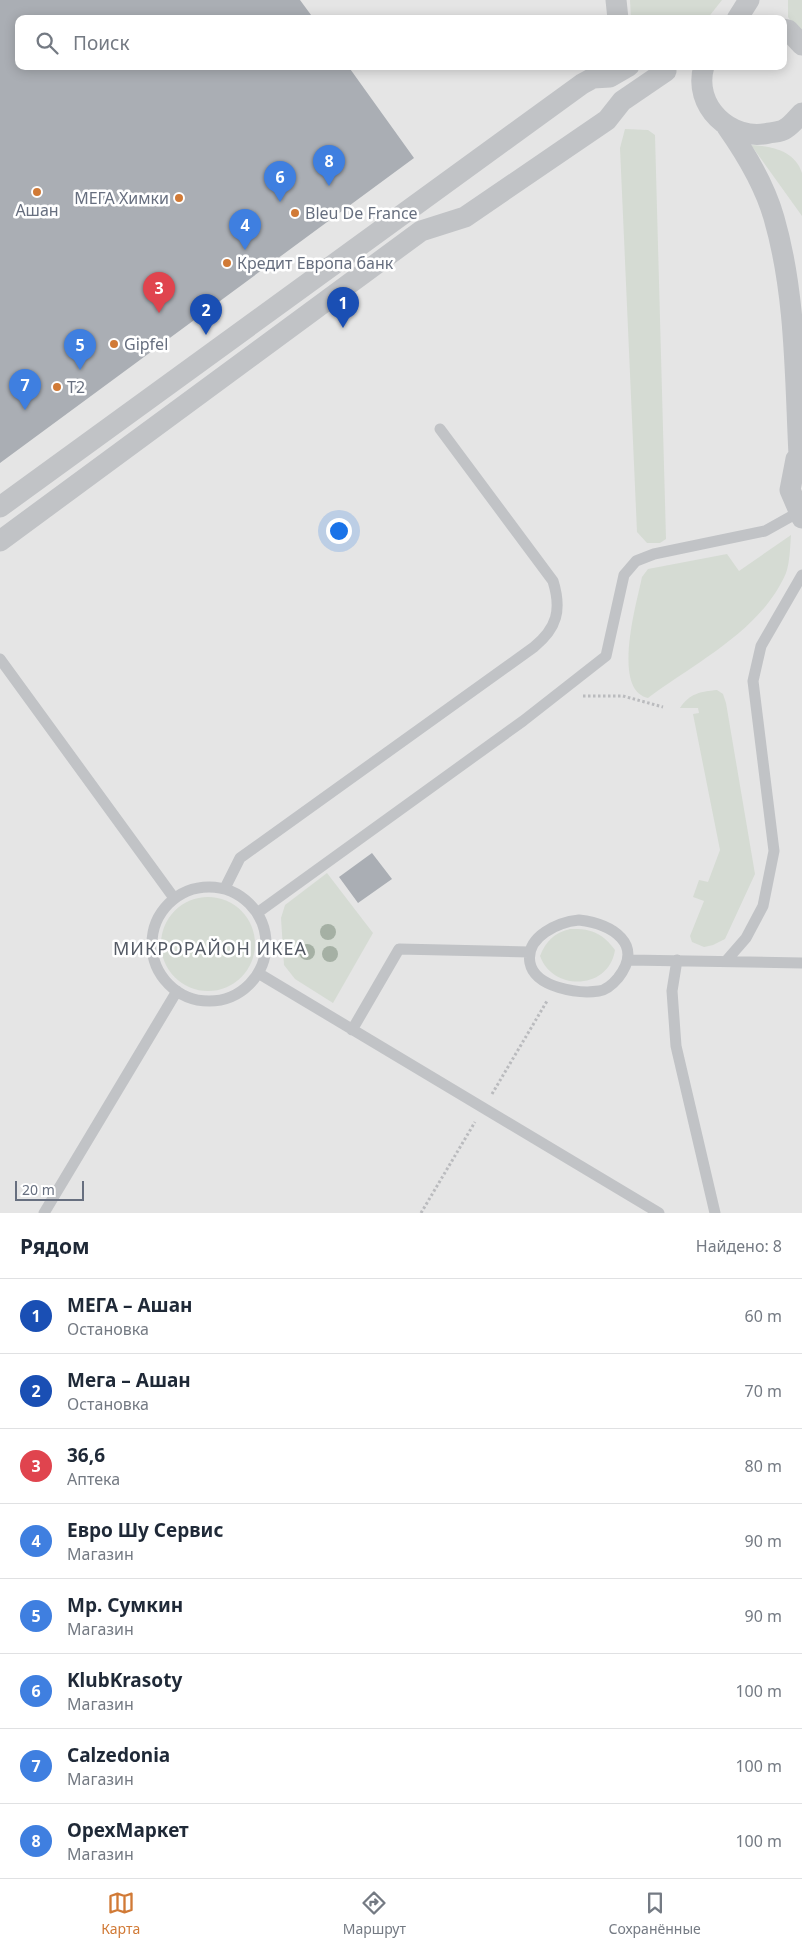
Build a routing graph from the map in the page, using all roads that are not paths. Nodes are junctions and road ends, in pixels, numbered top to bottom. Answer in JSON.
{"nodes":[{"id":1,"x":616,"y":0,"type":"edge"},
{"id":2,"x":749,"y":0,"type":"edge"},
{"id":3,"x":618,"y":15,"type":"edge"},
{"id":4,"x":740,"y":15,"type":"edge"},
{"id":5,"x":787,"y":30,"type":"edge"},
{"id":6,"x":802,"y":45,"type":"edge"},
{"id":7,"x":622,"y":70,"type":"edge"},
{"id":8,"x":660,"y":70,"type":"edge"},
{"id":9,"x":689,"y":70,"type":"edge"},
{"id":10,"x":702,"y":71,"type":"edge"},
{"id":11,"x":802,"y":113,"type":"edge"},
{"id":12,"x":727,"y":128,"type":"junction"},
{"id":13,"x":440,"y":429,"type":"dead end"},
{"id":14,"x":801,"y":454,"type":"edge"},
{"id":15,"x":0,"y":508,"type":"edge"},
{"id":16,"x":800,"y":515,"type":"edge"},
{"id":17,"x":0,"y":540,"type":"edge"},
{"id":18,"x":802,"y":575,"type":"edge"},
{"id":19,"x":0,"y":659,"type":"edge"},
{"id":20,"x":225,"y":888,"type":"junction"},
{"id":21,"x":174,"y":898,"type":"junction"},
{"id":22,"x":257,"y":912,"type":"junction"},
{"id":23,"x":530,"y":952,"type":"junction"},
{"id":24,"x":629,"y":960,"type":"junction"},
{"id":25,"x":677,"y":960,"type":"junction"},
{"id":26,"x":726,"y":961,"type":"junction"},
{"id":27,"x":802,"y":963,"type":"edge"},
{"id":28,"x":258,"y":973,"type":"junction"},
{"id":29,"x":177,"y":991,"type":"junction"},
{"id":30,"x":352,"y":1030,"type":"junction"},
{"id":31,"x":44,"y":1213,"type":"edge"},
{"id":32,"x":659,"y":1213,"type":"edge"},
{"id":33,"x":715,"y":1213,"type":"edge"}],
"edges":[{"from":1,"to":3,"type":"street"},
{"from":2,"to":4,"type":"street"},
{"from":5,"to":6,"type":"street"},
{"from":7,"to":15,"type":"street"},
{"from":8,"to":17,"type":"street"},
{"from":9,"to":10,"type":"street"},
{"from":10,"to":12,"type":"street"},
{"from":11,"to":12,"type":"street"},
{"from":12,"to":14,"type":"street"},
{"from":13,"to":20,"type":"lane"},
{"from":14,"to":16,"type":"street"},
{"from":16,"to":22,"type":"lane"},
{"from":18,"to":26,"type":"lane"},
{"from":19,"to":21,"type":"lane"},
{"from":20,"to":21,"type":"lane"},
{"from":20,"to":22,"type":"lane"},
{"from":21,"to":29,"type":"lane"},
{"from":22,"to":28,"type":"lane"},
{"from":23,"to":24,"type":"lane"},
{"from":23,"to":24,"type":"lane"},
{"from":23,"to":30,"type":"lane"},
{"from":24,"to":25,"type":"lane"},
{"from":25,"to":26,"type":"lane"},
{"from":25,"to":33,"type":"lane"},
{"from":26,"to":27,"type":"lane"},
{"from":28,"to":29,"type":"lane"},
{"from":28,"to":30,"type":"lane"},
{"from":29,"to":31,"type":"lane"},
{"from":30,"to":32,"type":"lane"}]}
